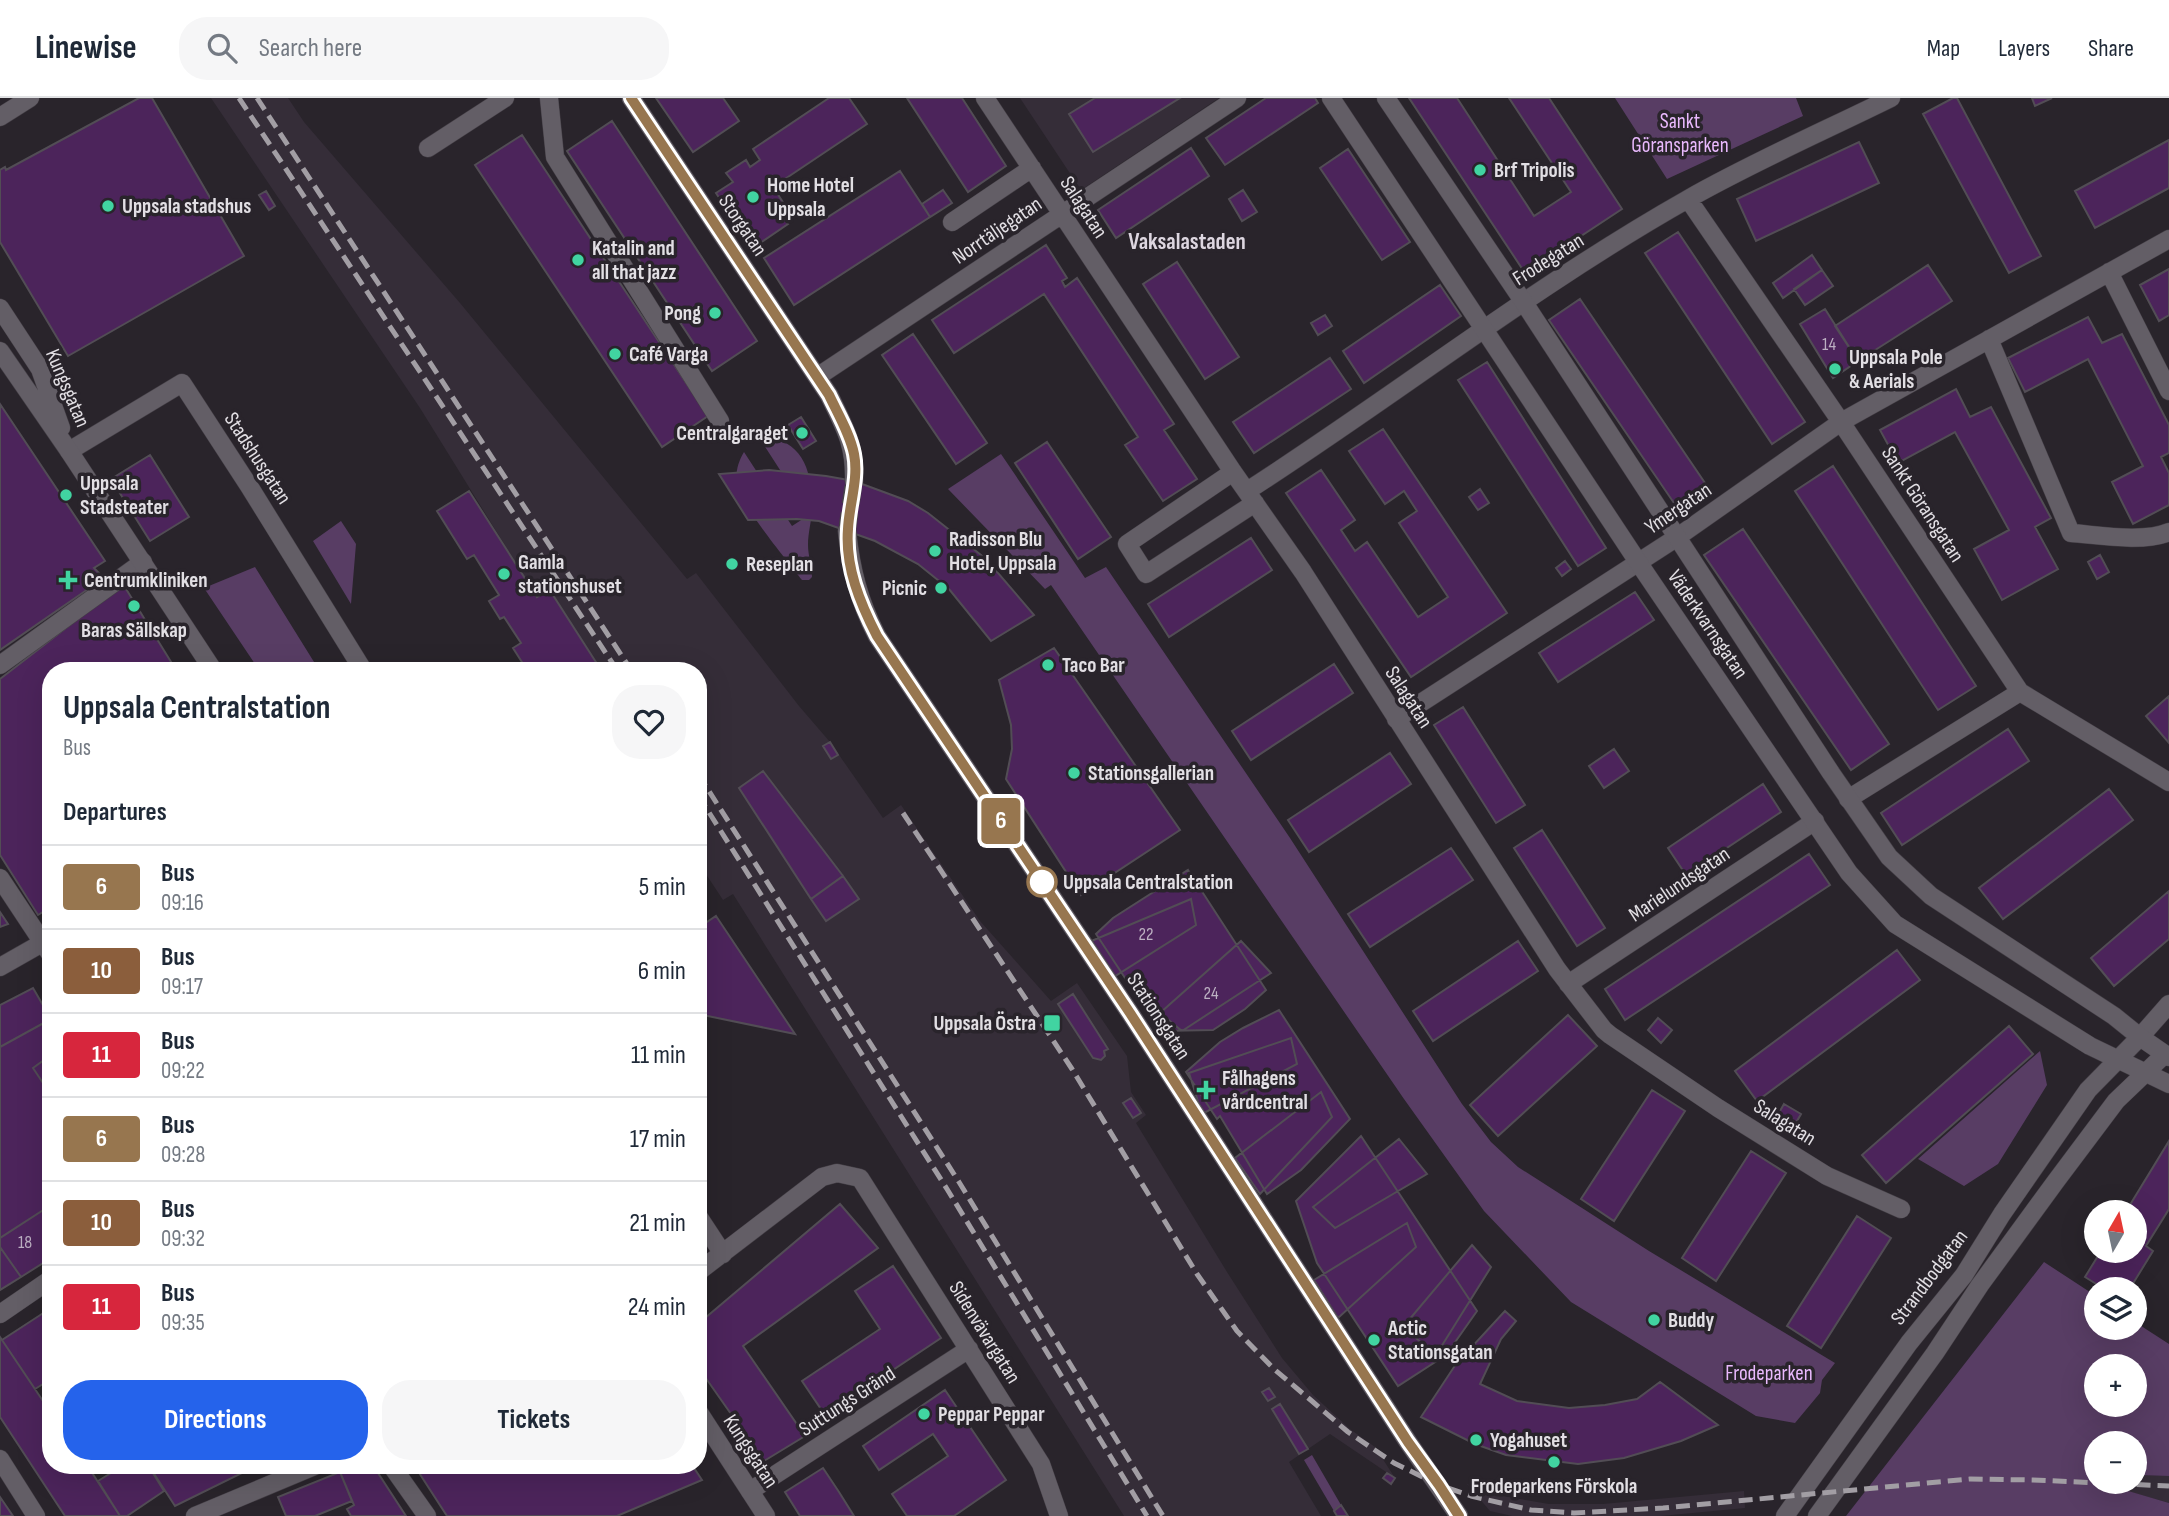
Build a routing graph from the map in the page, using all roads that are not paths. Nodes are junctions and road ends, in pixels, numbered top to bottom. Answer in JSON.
{"nodes":[{"id":1,"x":30,"y":98,"type":"edge"},
{"id":2,"x":505,"y":98,"type":"edge"},
{"id":3,"x":549,"y":98,"type":"edge"},
{"id":4,"x":631,"y":98,"type":"edge"},
{"id":5,"x":985,"y":98,"type":"edge"},
{"id":6,"x":1237,"y":98,"type":"edge"},
{"id":7,"x":1331,"y":98,"type":"edge"},
{"id":8,"x":1386,"y":98,"type":"edge"},
{"id":9,"x":1891,"y":98,"type":"edge"},
{"id":10,"x":0,"y":117,"type":"edge"},
{"id":11,"x":428,"y":148,"type":"dead end"},
{"id":12,"x":1032,"y":168,"type":"junction"},
{"id":13,"x":1688,"y":199,"type":"junction"},
{"id":14,"x":1062,"y":215,"type":"junction"},
{"id":15,"x":952,"y":222,"type":"dead end"},
{"id":16,"x":2169,"y":239,"type":"edge"},
{"id":17,"x":2109,"y":272,"type":"junction"},
{"id":18,"x":0,"y":292,"type":"edge"},
{"id":19,"x":1523,"y":301,"type":"junction"},
{"id":20,"x":0,"y":308,"type":"edge"},
{"id":21,"x":1486,"y":330,"type":"junction"},
{"id":22,"x":1989,"y":339,"type":"junction"},
{"id":23,"x":0,"y":351,"type":"edge"},
{"id":24,"x":40,"y":369,"type":"junction"},
{"id":25,"x":817,"y":377,"type":"junction"},
{"id":26,"x":2169,"y":391,"type":"edge"},
{"id":27,"x":720,"y":421,"type":"dead end"},
{"id":28,"x":1841,"y":422,"type":"junction"},
{"id":29,"x":69,"y":451,"type":"junction"},
{"id":30,"x":1233,"y":472,"type":"junction"},
{"id":31,"x":854,"y":481,"type":"tunnel mouth"},
{"id":32,"x":1251,"y":497,"type":"junction"},
{"id":33,"x":847,"y":531,"type":"tunnel mouth"},
{"id":34,"x":2169,"y":532,"type":"edge"},
{"id":35,"x":1676,"y":538,"type":"junction"},
{"id":36,"x":143,"y":562,"type":"junction"},
{"id":37,"x":1638,"y":562,"type":"junction"},
{"id":38,"x":208,"y":662,"type":"edge"},
{"id":39,"x":358,"y":662,"type":"edge"},
{"id":40,"x":0,"y":665,"type":"edge"},
{"id":41,"x":2020,"y":692,"type":"junction"},
{"id":42,"x":1396,"y":719,"type":"junction"},
{"id":43,"x":2169,"y":782,"type":"edge"},
{"id":44,"x":1848,"y":799,"type":"junction"},
{"id":45,"x":1815,"y":821,"type":"junction"},
{"id":46,"x":0,"y":878,"type":"edge"},
{"id":47,"x":42,"y":937,"type":"edge"},
{"id":48,"x":42,"y":948,"type":"edge"},
{"id":49,"x":0,"y":967,"type":"edge"},
{"id":50,"x":1568,"y":984,"type":"junction"},
{"id":51,"x":2169,"y":1004,"type":"edge"},
{"id":52,"x":2140,"y":1037,"type":"junction"},
{"id":53,"x":2167,"y":1053,"type":"edge"},
{"id":54,"x":2117,"y":1059,"type":"junction"},
{"id":55,"x":2146,"y":1073,"type":"junction"},
{"id":56,"x":2169,"y":1084,"type":"edge"},
{"id":57,"x":1901,"y":1209,"type":"dead end"},
{"id":58,"x":707,"y":1230,"type":"edge"},
{"id":59,"x":723,"y":1254,"type":"junction"},
{"id":60,"x":707,"y":1266,"type":"edge"},
{"id":61,"x":42,"y":1285,"type":"edge"},
{"id":62,"x":0,"y":1314,"type":"edge"},
{"id":63,"x":969,"y":1349,"type":"junction"},
{"id":64,"x":707,"y":1425,"type":"edge"},
{"id":65,"x":0,"y":1459,"type":"edge"},
{"id":66,"x":295,"y":1474,"type":"edge"},
{"id":67,"x":397,"y":1474,"type":"edge"},
{"id":68,"x":750,"y":1491,"type":"junction"},
{"id":69,"x":36,"y":1516,"type":"edge"},
{"id":70,"x":195,"y":1516,"type":"edge"},
{"id":71,"x":427,"y":1516,"type":"edge"},
{"id":72,"x":766,"y":1516,"type":"edge"},
{"id":73,"x":1059,"y":1516,"type":"edge"},
{"id":74,"x":1459,"y":1516,"type":"edge"},
{"id":75,"x":1786,"y":1516,"type":"edge"},
{"id":76,"x":1817,"y":1516,"type":"edge"}],
"edges":[{"from":1,"to":10,"type":"street"},
{"from":2,"to":11,"type":"street"},
{"from":3,"to":27,"type":"street"},
{"from":4,"to":25,"type":"street","name":"Storgatan"},
{"from":5,"to":12,"type":"street","name":"Salagatan"},
{"from":6,"to":14,"type":"street","name":"Norrtäljegatan"},
{"from":7,"to":21,"type":"street","name":"Väderkvarnsgatan"},
{"from":8,"to":19,"type":"street","name":"Väderkvarnsgatan"},
{"from":9,"to":13,"type":"street","name":"Frodegatan"},
{"from":12,"to":14,"type":"street","name":"Salagatan"},
{"from":12,"to":15,"type":"street","name":"Norrtäljegatan"},
{"from":13,"to":19,"type":"street","name":"Frodegatan"},
{"from":13,"to":28,"type":"street","name":"Sankt Göransgatan"},
{"from":14,"to":25,"type":"street","name":"Norrtäljegatan"},
{"from":14,"to":30,"type":"street","name":"Salagatan"},
{"from":16,"to":17,"type":"street","name":"Ymergatan"},
{"from":17,"to":22,"type":"street","name":"Ymergatan"},
{"from":17,"to":26,"type":"street"},
{"from":18,"to":24,"type":"street"},
{"from":19,"to":21,"type":"street","name":"Frodegatan"},
{"from":19,"to":35,"type":"street","name":"Väderkvarnsgatan"},
{"from":20,"to":24,"type":"street","name":"Kungsgatan"},
{"from":21,"to":32,"type":"street","name":"Frodegatan"},
{"from":21,"to":37,"type":"street","name":"Väderkvarnsgatan"},
{"from":22,"to":28,"type":"street","name":"Ymergatan"},
{"from":22,"to":34,"type":"street"},
{"from":23,"to":29,"type":"street","name":"Kungsgatan"},
{"from":24,"to":29,"type":"street","name":"Kungsgatan"},
{"from":25,"to":31,"type":"street"},
{"from":28,"to":35,"type":"street","name":"Ymergatan"},
{"from":28,"to":41,"type":"street","name":"Sankt Göransgatan"},
{"from":29,"to":36,"type":"street","name":"Kungsgatan"},
{"from":29,"to":39,"type":"street","name":"Stadshusgatan"},
{"from":30,"to":32,"type":"street","name":"Salagatan"},
{"from":30,"to":32,"type":"street","name":"Frodegatan"},
{"from":32,"to":42,"type":"street","name":"Salagatan"},
{"from":33,"to":74,"type":"street","name":"Stationsgatan"},
{"from":35,"to":37,"type":"street","name":"Ymergatan"},
{"from":35,"to":44,"type":"street","name":"Väderkvarnsgatan"},
{"from":36,"to":38,"type":"street","name":"Kungsgatan"},
{"from":36,"to":40,"type":"street"},
{"from":37,"to":42,"type":"street","name":"Ymergatan"},
{"from":37,"to":45,"type":"street","name":"Väderkvarnsgatan"},
{"from":41,"to":43,"type":"street","name":"Sankt Göransgatan"},
{"from":41,"to":44,"type":"street"},
{"from":42,"to":50,"type":"street","name":"Salagatan"},
{"from":44,"to":52,"type":"street","name":"Väderkvarnsgatan"},
{"from":45,"to":50,"type":"street","name":"Marielundsgatan"},
{"from":45,"to":54,"type":"street","name":"Väderkvarnsgatan"},
{"from":46,"to":47,"type":"street"},
{"from":48,"to":49,"type":"street"},
{"from":50,"to":57,"type":"street","name":"Salagatan"},
{"from":51,"to":52,"type":"street","name":"Strandbodgatan"},
{"from":52,"to":53,"type":"street","name":"Väderkvarnsgatan"},
{"from":52,"to":54,"type":"street","name":"Strandbodgatan"},
{"from":53,"to":55,"type":"street"},
{"from":54,"to":55,"type":"street","name":"Väderkvarnsgatan"},
{"from":54,"to":75,"type":"street","name":"Strandbodgatan"},
{"from":55,"to":56,"type":"street","name":"Väderkvarnsgatan"},
{"from":55,"to":76,"type":"street"},
{"from":58,"to":59,"type":"street"},
{"from":59,"to":60,"type":"street"},
{"from":59,"to":63,"type":"street","name":"Sidenvävargatan"},
{"from":61,"to":62,"type":"street"},
{"from":63,"to":68,"type":"street","name":"Suttungs Gränd"},
{"from":63,"to":73,"type":"street","name":"Sidenvävargatan"},
{"from":64,"to":68,"type":"street","name":"Kungsgatan"},
{"from":65,"to":69,"type":"street"},
{"from":66,"to":70,"type":"street"},
{"from":67,"to":71,"type":"street"},
{"from":68,"to":72,"type":"street","name":"Kungsgatan"}]}
